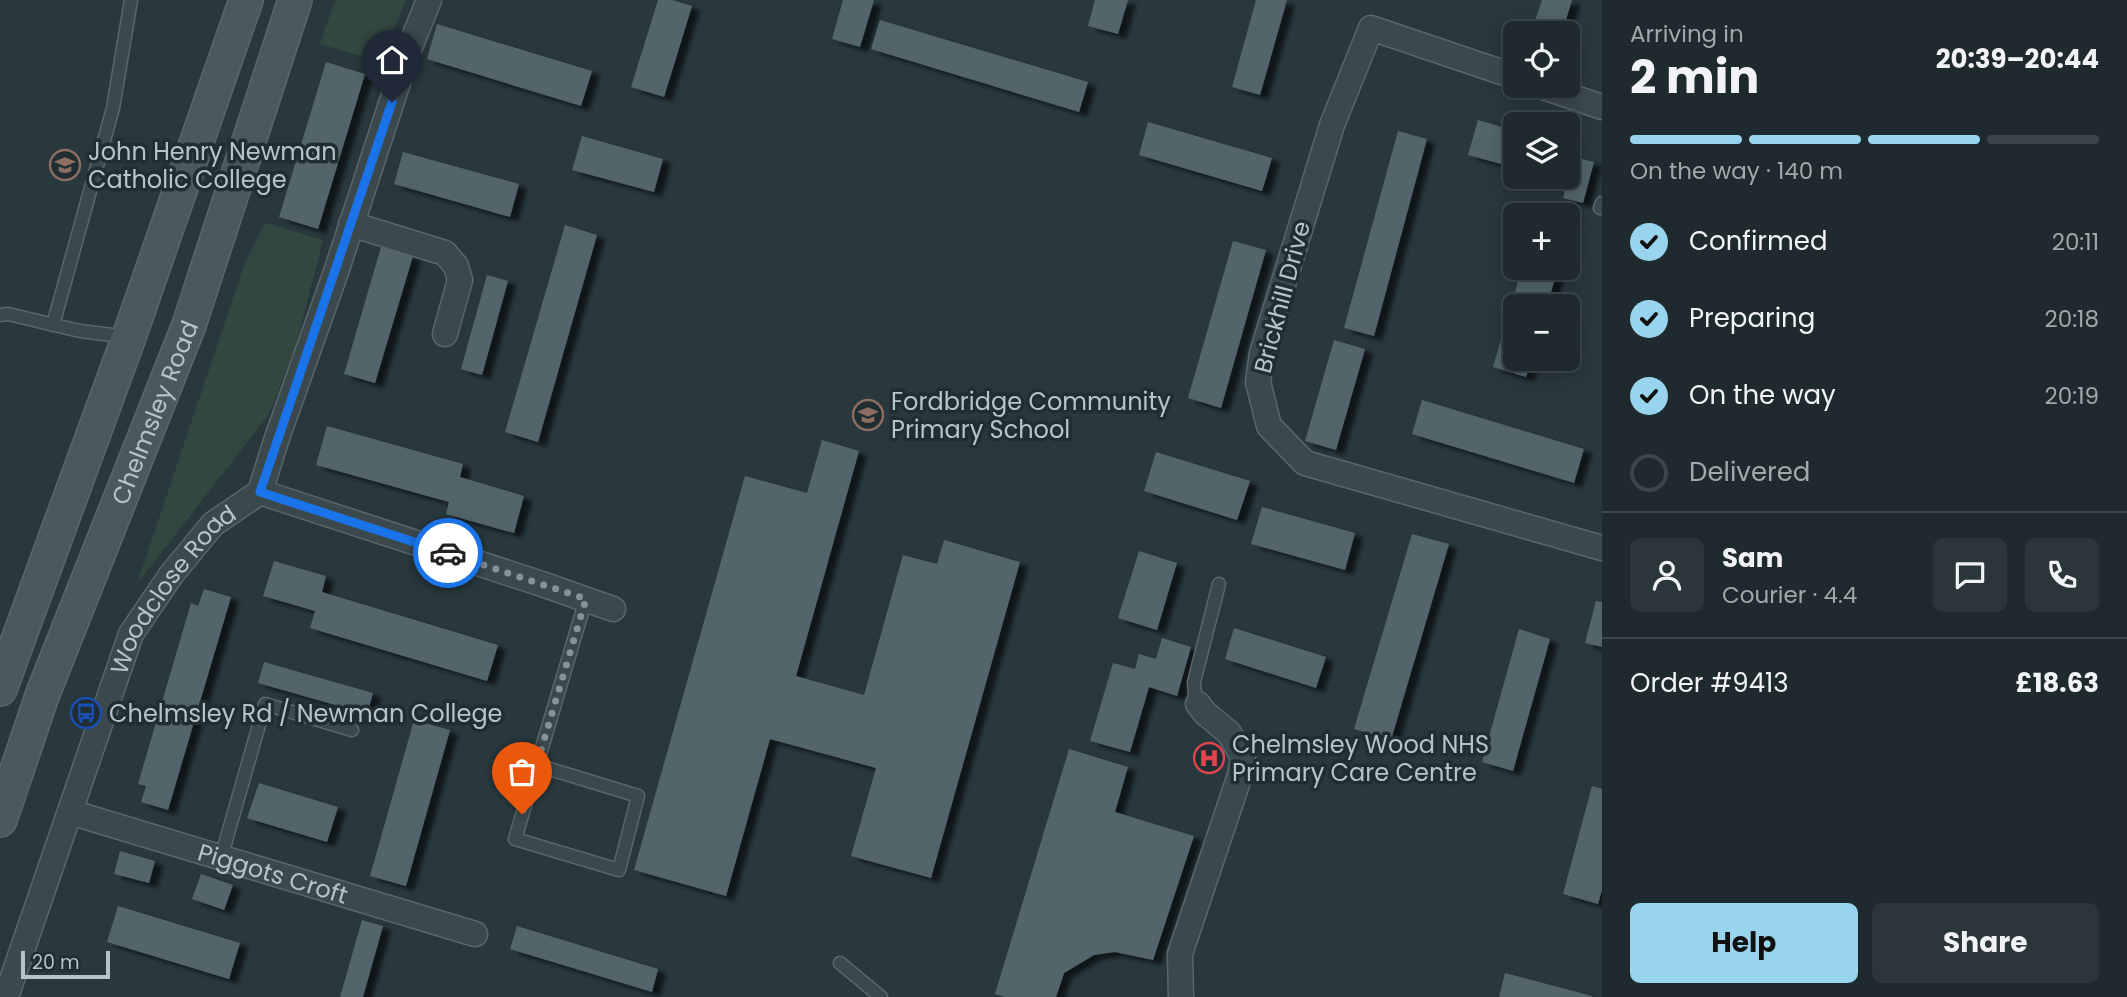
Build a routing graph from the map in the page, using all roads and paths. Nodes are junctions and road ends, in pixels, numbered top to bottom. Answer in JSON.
{"nodes":[{"id":1,"x":131,"y":0,"type":"edge"},
{"id":2,"x":246,"y":0,"type":"edge"},
{"id":3,"x":295,"y":0,"type":"edge"},
{"id":4,"x":429,"y":0,"type":"edge"},
{"id":5,"x":1503,"y":73,"type":"edge"},
{"id":6,"x":1575,"y":98,"type":"edge"},
{"id":7,"x":1602,"y":107,"type":"edge"},
{"id":8,"x":351,"y":225,"type":"junction"},
{"id":9,"x":0,"y":315,"type":"edge"},
{"id":10,"x":53,"y":324,"type":"junction"},
{"id":11,"x":445,"y":334,"type":"dead end"},
{"id":12,"x":129,"y":337,"type":"junction"},
{"id":13,"x":260,"y":492,"type":"junction"},
{"id":14,"x":1602,"y":548,"type":"edge"},
{"id":15,"x":1219,"y":583,"type":"dead end"},
{"id":16,"x":586,"y":599,"type":"junction"},
{"id":17,"x":613,"y":609,"type":"dead end"},
{"id":18,"x":0,"y":689,"type":"edge"},
{"id":19,"x":1198,"y":704,"type":"joint"},
{"id":20,"x":352,"y":730,"type":"dead end"},
{"id":21,"x":537,"y":765,"type":"junction"},
{"id":22,"x":70,"y":813,"type":"junction"},
{"id":23,"x":0,"y":820,"type":"edge"},
{"id":24,"x":221,"y":858,"type":"junction"},
{"id":25,"x":475,"y":934,"type":"dead end"},
{"id":26,"x":840,"y":963,"type":"dead end"},
{"id":27,"x":6,"y":997,"type":"edge"},
{"id":28,"x":880,"y":997,"type":"edge"},
{"id":29,"x":1181,"y":997,"type":"edge"}],
"edges":[{"from":1,"to":10,"type":"lane"},
{"from":2,"to":12,"type":"street","name":"Chelmsley Road"},
{"from":3,"to":23,"type":"street","name":"Chelmsley Road"},
{"from":4,"to":8,"type":"street","name":"Woodclose Road"},
{"from":5,"to":14,"type":"street","name":"Brickhill Drive"},
{"from":6,"to":7,"type":"street"},
{"from":8,"to":11,"type":"street"},
{"from":8,"to":13,"type":"street","name":"Woodclose Road"},
{"from":9,"to":10,"type":"lane"},
{"from":10,"to":12,"type":"lane"},
{"from":12,"to":18,"type":"street","name":"Chelmsley Road"},
{"from":13,"to":16,"type":"street"},
{"from":13,"to":22,"type":"street","name":"Woodclose Road"},
{"from":15,"to":19,"type":"lane"},
{"from":16,"to":17,"type":"street"},
{"from":16,"to":21,"type":"lane"},
{"from":19,"to":29,"type":"street"},
{"from":20,"to":24,"type":"lane"},
{"from":21,"to":21,"type":"lane"},
{"from":22,"to":24,"type":"street","name":"Piggots Croft"},
{"from":22,"to":27,"type":"street","name":"Woodclose Road"},
{"from":24,"to":25,"type":"street","name":"Piggots Croft"},
{"from":26,"to":28,"type":"lane"}]}
